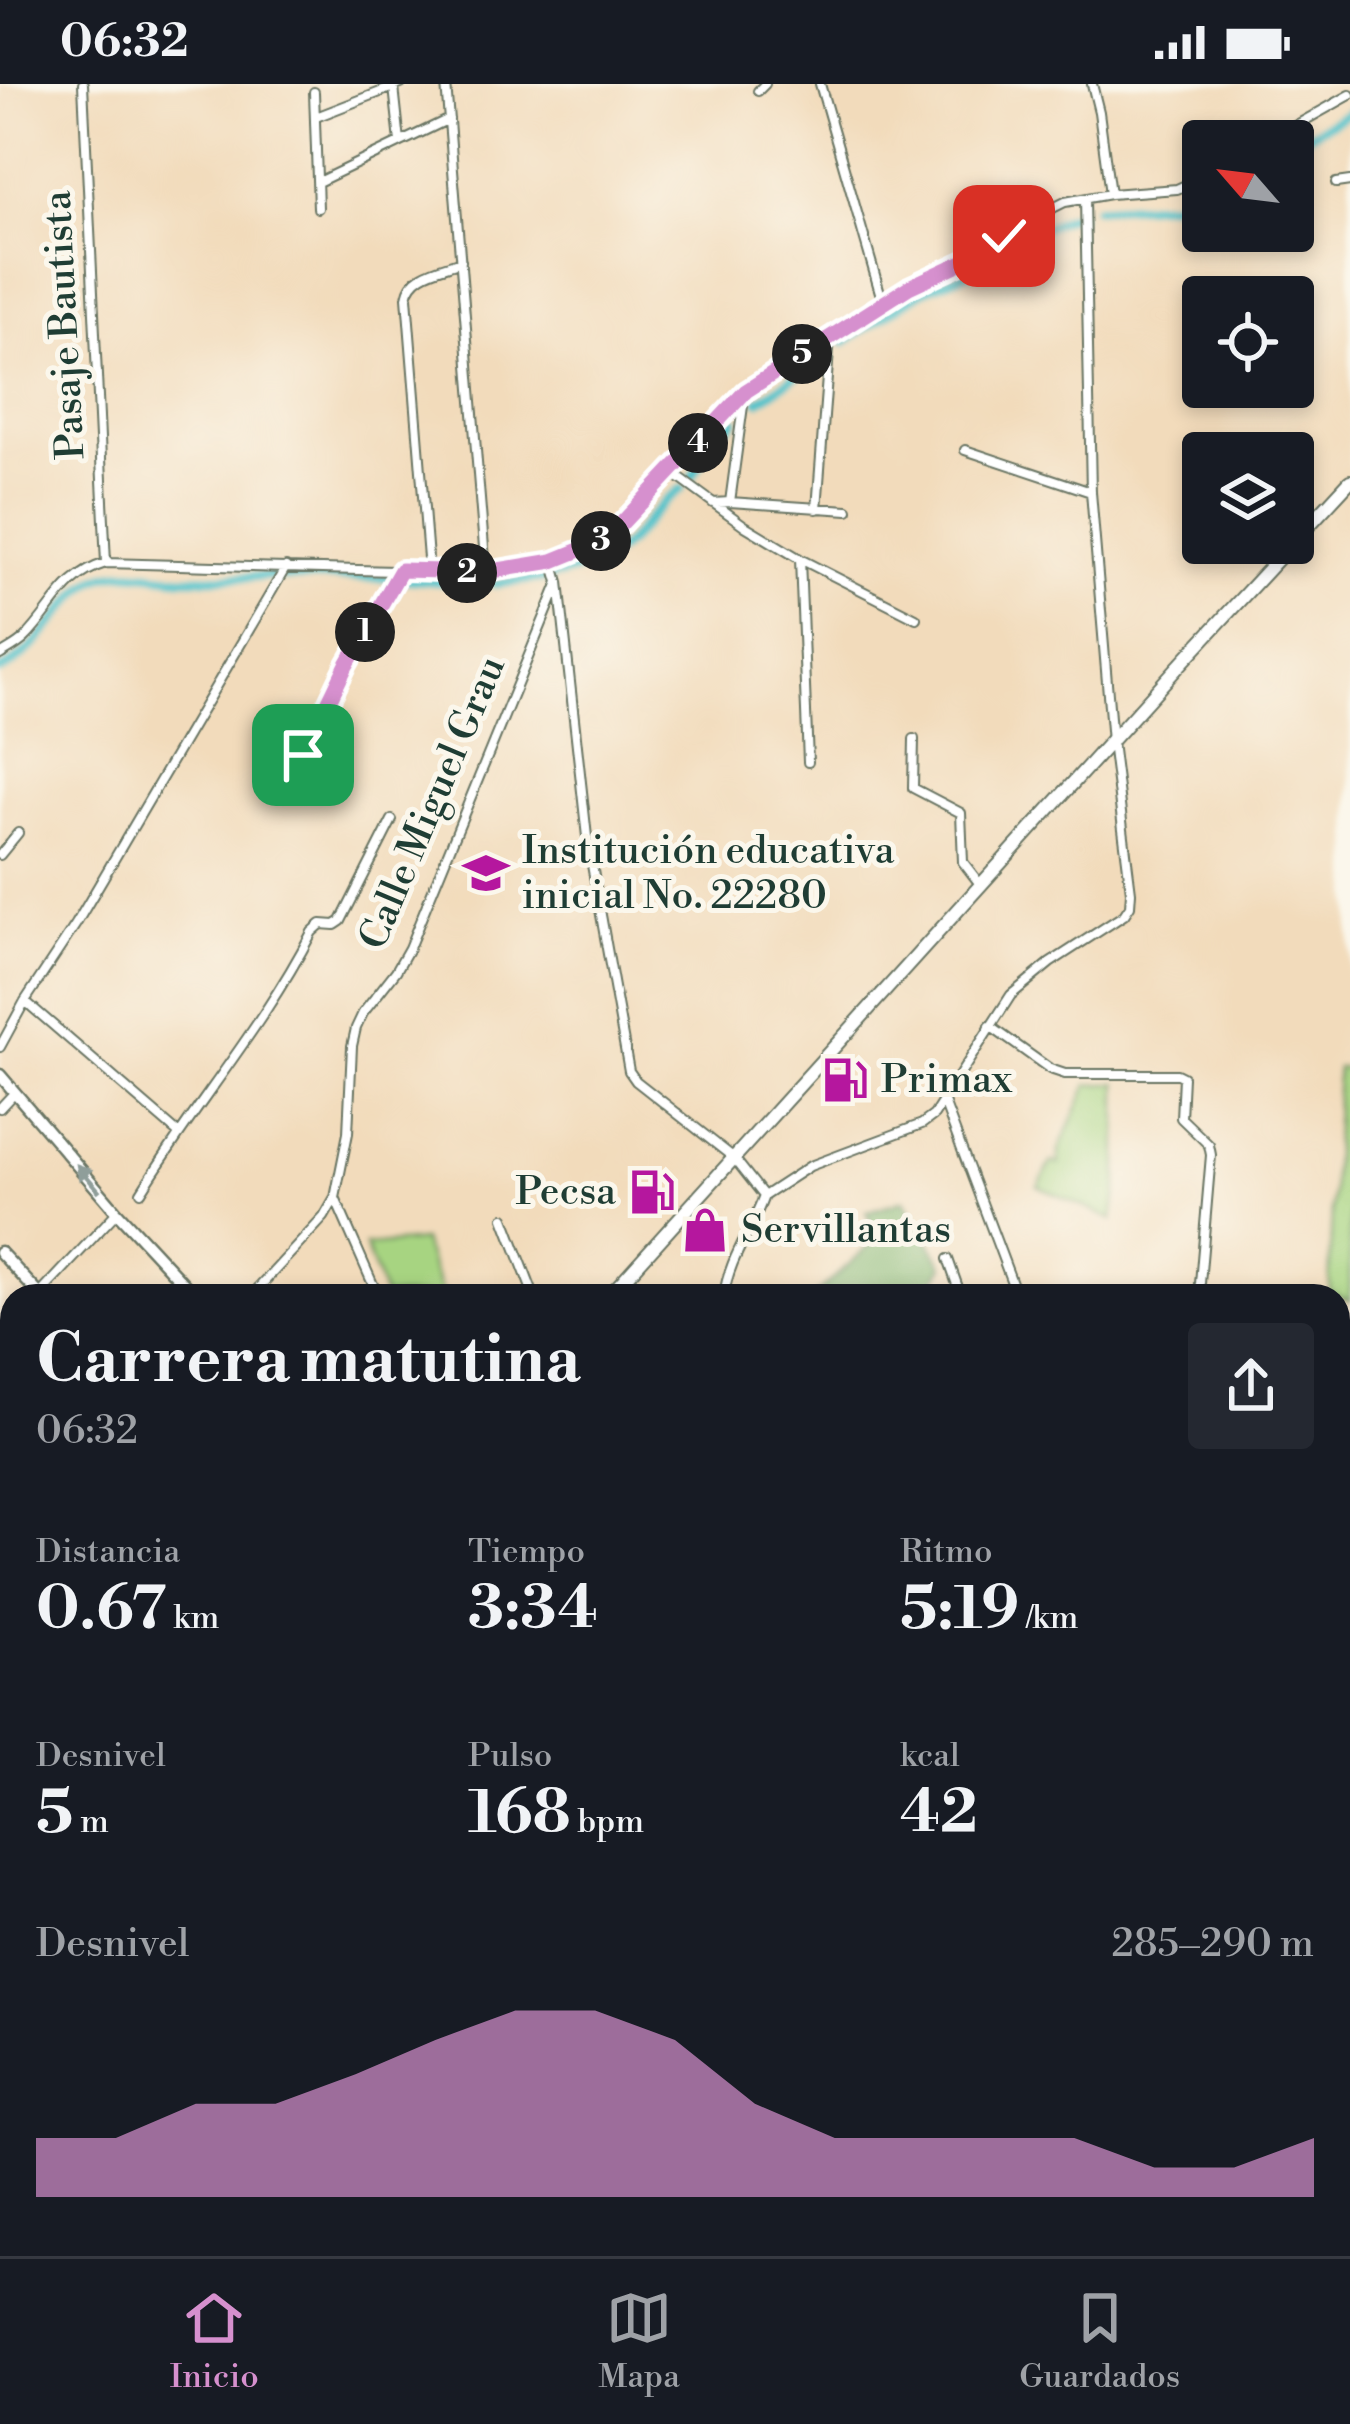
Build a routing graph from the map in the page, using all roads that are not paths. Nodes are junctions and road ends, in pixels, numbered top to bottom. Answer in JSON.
{"nodes":[{"id":1,"x":83,"y":84,"type":"edge"},
{"id":2,"x":446,"y":84,"type":"edge"},
{"id":3,"x":820,"y":84,"type":"edge"},
{"id":4,"x":1092,"y":84,"type":"edge"},
{"id":5,"x":398,"y":85,"type":"edge"},
{"id":6,"x":314,"y":92,"type":"dead end"},
{"id":7,"x":1350,"y":95,"type":"edge"},
{"id":8,"x":316,"y":117,"type":"junction"},
{"id":9,"x":449,"y":118,"type":"junction"},
{"id":10,"x":1305,"y":120,"type":"edge"},
{"id":11,"x":400,"y":142,"type":"junction"},
{"id":12,"x":1350,"y":181,"type":"edge"},
{"id":13,"x":318,"y":182,"type":"junction"},
{"id":14,"x":1336,"y":182,"type":"dead end"},
{"id":15,"x":1182,"y":187,"type":"edge"},
{"id":16,"x":1110,"y":194,"type":"junction"},
{"id":17,"x":1084,"y":199,"type":"junction"},
{"id":18,"x":318,"y":208,"type":"dead end"},
{"id":19,"x":461,"y":262,"type":"junction"},
{"id":20,"x":883,"y":303,"type":"junction"},
{"id":21,"x":830,"y":336,"type":"junction"},
{"id":22,"x":746,"y":391,"type":"junction"},
{"id":23,"x":965,"y":449,"type":"dead end"},
{"id":24,"x":671,"y":472,"type":"junction"},
{"id":25,"x":1350,"y":481,"type":"edge"},
{"id":26,"x":1091,"y":492,"type":"junction"},
{"id":27,"x":730,"y":502,"type":"junction"},
{"id":28,"x":713,"y":503,"type":"junction"},
{"id":29,"x":817,"y":509,"type":"junction"},
{"id":30,"x":848,"y":510,"type":"dead end"},
{"id":31,"x":800,"y":559,"type":"junction"},
{"id":32,"x":553,"y":561,"type":"junction"},
{"id":33,"x":106,"y":562,"type":"junction"},
{"id":34,"x":286,"y":566,"type":"junction"},
{"id":35,"x":401,"y":570,"type":"junction"},
{"id":36,"x":429,"y":571,"type":"junction"},
{"id":37,"x":486,"y":572,"type":"junction"},
{"id":38,"x":559,"y":582,"type":"junction"},
{"id":39,"x":916,"y":619,"type":"dead end"},
{"id":40,"x":0,"y":656,"type":"edge"},
{"id":41,"x":914,"y":739,"type":"dead end"},
{"id":42,"x":1112,"y":742,"type":"junction"},
{"id":43,"x":303,"y":755,"type":"dead end"},
{"id":44,"x":808,"y":761,"type":"dead end"},
{"id":45,"x":392,"y":820,"type":"dead end"},
{"id":46,"x":18,"y":832,"type":"dead end"},
{"id":47,"x":0,"y":855,"type":"edge"},
{"id":48,"x":981,"y":885,"type":"junction"},
{"id":49,"x":25,"y":1000,"type":"junction"},
{"id":50,"x":990,"y":1026,"type":"junction"},
{"id":51,"x":0,"y":1047,"type":"edge"},
{"id":52,"x":0,"y":1075,"type":"edge"},
{"id":53,"x":16,"y":1092,"type":"junction"},
{"id":54,"x":944,"y":1100,"type":"junction"},
{"id":55,"x":0,"y":1108,"type":"edge"},
{"id":56,"x":178,"y":1133,"type":"junction"},
{"id":57,"x":734,"y":1158,"type":"junction"},
{"id":58,"x":141,"y":1192,"type":"dead end"},
{"id":59,"x":764,"y":1196,"type":"junction"},
{"id":60,"x":335,"y":1198,"type":"junction"},
{"id":61,"x":117,"y":1212,"type":"junction"},
{"id":62,"x":504,"y":1218,"type":"dead end"},
{"id":63,"x":0,"y":1252,"type":"edge"},
{"id":64,"x":948,"y":1259,"type":"dead end"},
{"id":65,"x":29,"y":1284,"type":"edge"},
{"id":66,"x":51,"y":1284,"type":"edge"},
{"id":67,"x":184,"y":1284,"type":"edge"},
{"id":68,"x":262,"y":1284,"type":"edge"},
{"id":69,"x":373,"y":1284,"type":"edge"},
{"id":70,"x":529,"y":1284,"type":"edge"},
{"id":71,"x":620,"y":1284,"type":"edge"},
{"id":72,"x":727,"y":1284,"type":"edge"},
{"id":73,"x":957,"y":1284,"type":"edge"},
{"id":74,"x":1012,"y":1284,"type":"edge"},
{"id":75,"x":1200,"y":1284,"type":"edge"}],
"edges":[{"from":1,"to":33,"type":"street","name":"Pasaje Bautista"},
{"from":2,"to":9,"type":"street"},
{"from":3,"to":20,"type":"street"},
{"from":4,"to":16,"type":"street"},
{"from":5,"to":8,"type":"street"},
{"from":5,"to":11,"type":"street"},
{"from":6,"to":8,"type":"street"},
{"from":7,"to":10,"type":"street"},
{"from":8,"to":13,"type":"street"},
{"from":9,"to":11,"type":"street"},
{"from":9,"to":19,"type":"street"},
{"from":11,"to":13,"type":"street"},
{"from":12,"to":14,"type":"street"},
{"from":13,"to":18,"type":"street"},
{"from":15,"to":16,"type":"street"},
{"from":16,"to":17,"type":"street"},
{"from":17,"to":20,"type":"street"},
{"from":17,"to":26,"type":"street"},
{"from":19,"to":36,"type":"street"},
{"from":19,"to":37,"type":"street"},
{"from":20,"to":21,"type":"street"},
{"from":21,"to":22,"type":"street"},
{"from":21,"to":29,"type":"street"},
{"from":22,"to":24,"type":"street"},
{"from":22,"to":27,"type":"street"},
{"from":23,"to":26,"type":"street"},
{"from":24,"to":28,"type":"street"},
{"from":24,"to":32,"type":"street"},
{"from":25,"to":42,"type":"highway"},
{"from":26,"to":42,"type":"street"},
{"from":27,"to":28,"type":"street"},
{"from":27,"to":29,"type":"street"},
{"from":28,"to":31,"type":"street"},
{"from":29,"to":30,"type":"street"},
{"from":31,"to":39,"type":"street"},
{"from":31,"to":44,"type":"street"},
{"from":32,"to":37,"type":"street"},
{"from":32,"to":38,"type":"street"},
{"from":33,"to":34,"type":"street"},
{"from":33,"to":40,"type":"street"},
{"from":34,"to":35,"type":"street"},
{"from":34,"to":49,"type":"street"},
{"from":35,"to":36,"type":"street"},
{"from":35,"to":43,"type":"street"},
{"from":36,"to":37,"type":"street"},
{"from":38,"to":57,"type":"street"},
{"from":38,"to":60,"type":"street","name":"Calle Miguel Grau"},
{"from":41,"to":48,"type":"street"},
{"from":42,"to":48,"type":"highway"},
{"from":42,"to":50,"type":"street"},
{"from":45,"to":56,"type":"street"},
{"from":46,"to":47,"type":"street"},
{"from":48,"to":57,"type":"highway"},
{"from":49,"to":51,"type":"street"},
{"from":49,"to":56,"type":"street"},
{"from":50,"to":54,"type":"street"},
{"from":50,"to":75,"type":"street"},
{"from":52,"to":53,"type":"main road"},
{"from":53,"to":55,"type":"street"},
{"from":61,"to":53,"type":"main road","one_way":true},
{"from":54,"to":59,"type":"street"},
{"from":54,"to":74,"type":"street"},
{"from":56,"to":58,"type":"street"},
{"from":57,"to":59,"type":"street"},
{"from":57,"to":71,"type":"highway"},
{"from":59,"to":72,"type":"street"},
{"from":60,"to":68,"type":"street","name":"Calle Miguel Grau"},
{"from":60,"to":69,"type":"street"},
{"from":61,"to":66,"type":"street"},
{"from":61,"to":67,"type":"main road"},
{"from":62,"to":70,"type":"street"},
{"from":63,"to":65,"type":"main road"},
{"from":64,"to":73,"type":"street"}]}
